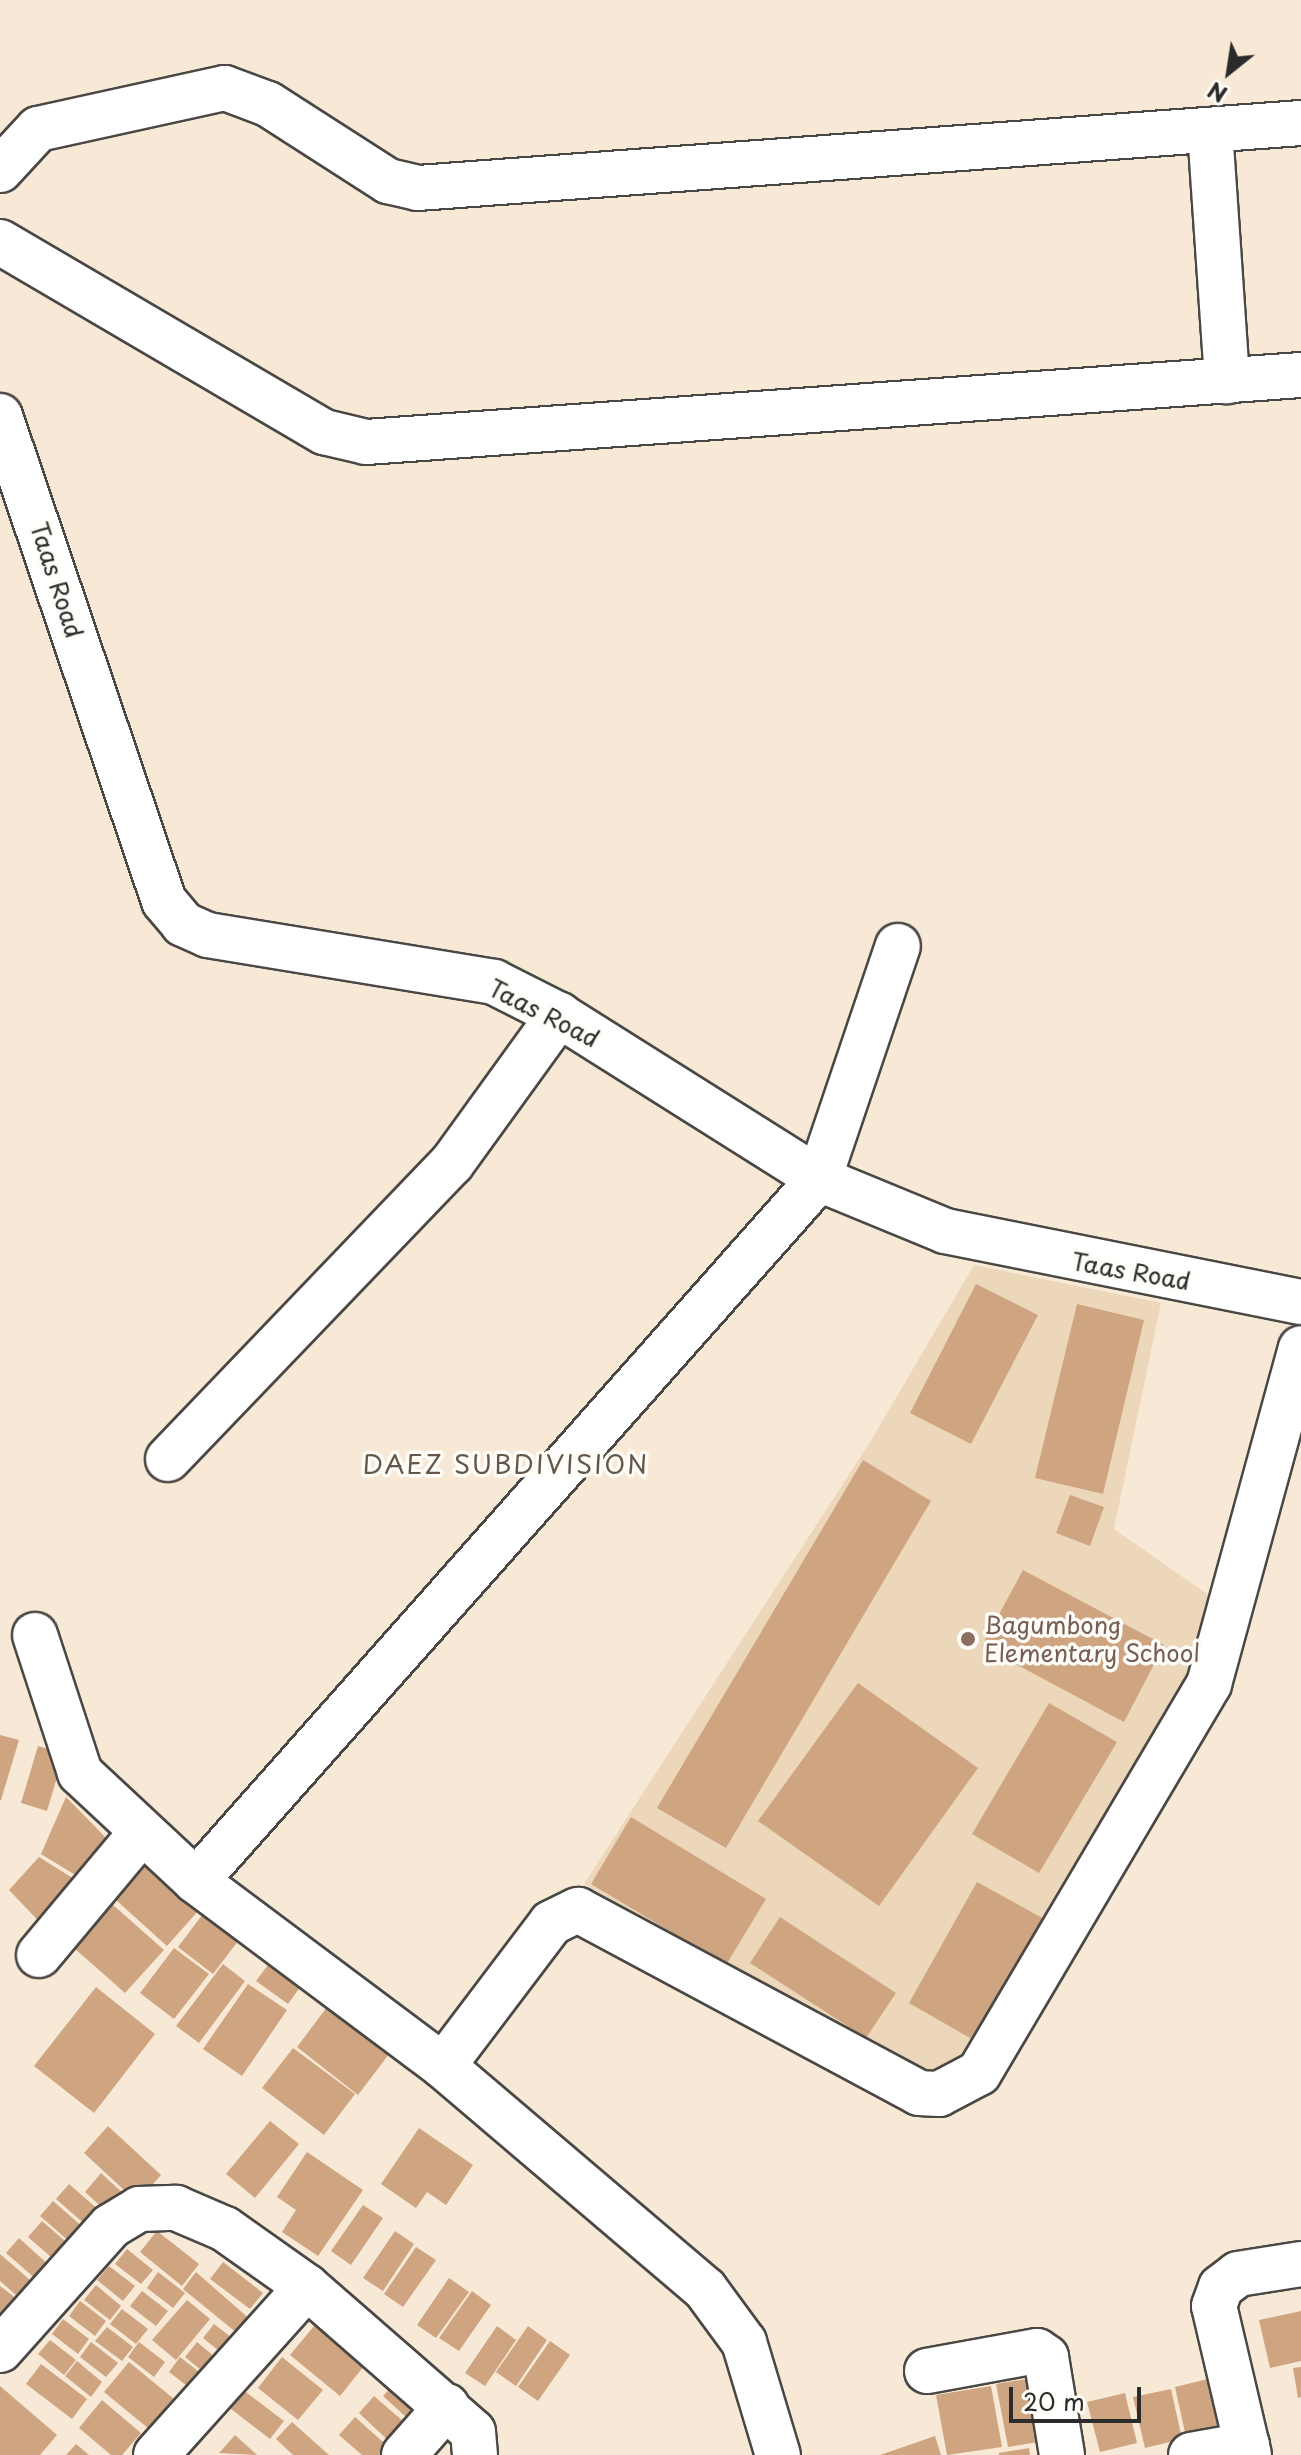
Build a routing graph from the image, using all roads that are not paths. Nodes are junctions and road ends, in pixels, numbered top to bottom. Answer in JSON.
{"nodes":[{"id":1,"x":1301,"y":123,"type":"edge"},
{"id":2,"x":1210,"y":130,"type":"junction"},
{"id":3,"x":0,"y":170,"type":"edge"},
{"id":4,"x":0,"y":242,"type":"edge"},
{"id":5,"x":1301,"y":375,"type":"edge"},
{"id":6,"x":1227,"y":381,"type":"junction"},
{"id":7,"x":0,"y":416,"type":"edge"},
{"id":8,"x":898,"y":946,"type":"dead end"},
{"id":9,"x":559,"y":1015,"type":"junction"},
{"id":10,"x":819,"y":1179,"type":"junction"},
{"id":11,"x":1301,"y":1302,"type":"edge"},
{"id":12,"x":1301,"y":1348,"type":"edge"},
{"id":13,"x":168,"y":1459,"type":"dead end"},
{"id":14,"x":35,"y":1635,"type":"dead end"},
{"id":15,"x":142,"y":1832,"type":"junction"},
{"id":16,"x":196,"y":1881,"type":"junction"},
{"id":17,"x":39,"y":1955,"type":"dead end"},
{"id":18,"x":443,"y":2066,"type":"junction"},
{"id":19,"x":1301,"y":2264,"type":"edge"},
{"id":20,"x":307,"y":2287,"type":"junction"},
{"id":21,"x":0,"y":2350,"type":"edge"},
{"id":22,"x":927,"y":2371,"type":"dead end"},
{"id":23,"x":447,"y":2406,"type":"junction"},
{"id":24,"x":1248,"y":2450,"type":"edge"},
{"id":25,"x":156,"y":2455,"type":"edge"},
{"id":26,"x":404,"y":2455,"type":"edge"},
{"id":27,"x":475,"y":2455,"type":"edge"},
{"id":28,"x":778,"y":2455,"type":"edge"},
{"id":29,"x":1062,"y":2455,"type":"edge"},
{"id":30,"x":1191,"y":2455,"type":"edge"}],
"edges":[{"from":1,"to":2,"type":"street"},
{"from":2,"to":3,"type":"street"},
{"from":2,"to":6,"type":"street"},
{"from":4,"to":6,"type":"street"},
{"from":5,"to":6,"type":"street"},
{"from":7,"to":9,"type":"street","name":"Taas Road"},
{"from":8,"to":10,"type":"street"},
{"from":9,"to":10,"type":"street","name":"Taas Road"},
{"from":9,"to":13,"type":"street"},
{"from":10,"to":11,"type":"street","name":"Taas Road"},
{"from":10,"to":16,"type":"street"},
{"from":12,"to":18,"type":"street"},
{"from":14,"to":15,"type":"street"},
{"from":15,"to":16,"type":"street"},
{"from":15,"to":17,"type":"street"},
{"from":16,"to":18,"type":"street"},
{"from":18,"to":28,"type":"street"},
{"from":19,"to":24,"type":"street"},
{"from":20,"to":21,"type":"street"},
{"from":20,"to":23,"type":"street"},
{"from":20,"to":25,"type":"street"},
{"from":22,"to":29,"type":"street"},
{"from":23,"to":26,"type":"street"},
{"from":23,"to":27,"type":"street"},
{"from":24,"to":30,"type":"street"}]}
